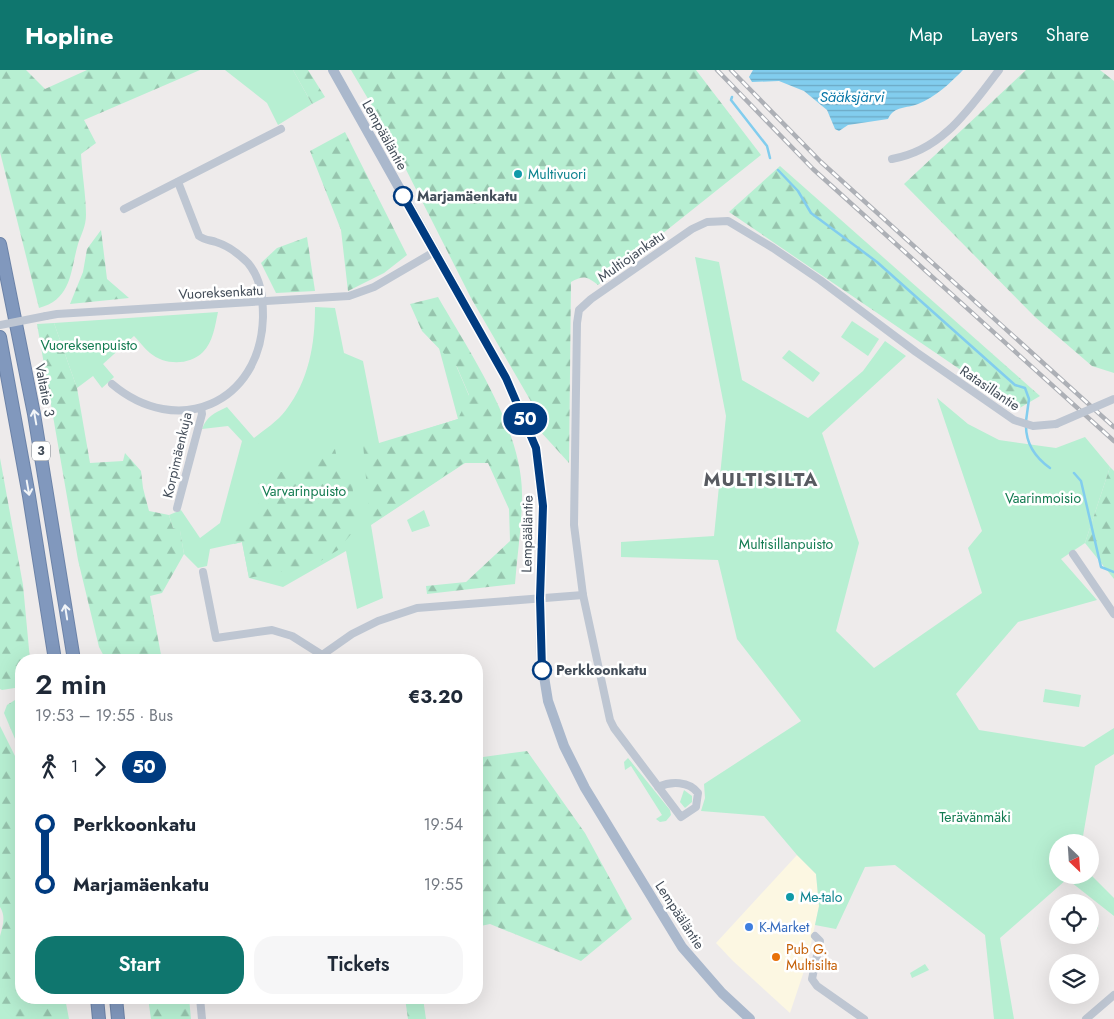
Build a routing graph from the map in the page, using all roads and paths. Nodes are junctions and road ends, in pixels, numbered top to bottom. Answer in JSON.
{"nodes":[{"id":1,"x":333,"y":70,"type":"edge"},
{"id":2,"x":999,"y":70,"type":"edge"},
{"id":3,"x":280,"y":129,"type":"dead end"},
{"id":4,"x":892,"y":159,"type":"dead end"},
{"id":5,"x":178,"y":182,"type":"junction"},
{"id":6,"x":124,"y":209,"type":"dead end"},
{"id":7,"x":0,"y":244,"type":"edge"},
{"id":8,"x":434,"y":252,"type":"junction"},
{"id":9,"x":263,"y":302,"type":"junction"},
{"id":10,"x":0,"y":325,"type":"edge"},
{"id":11,"x":0,"y":337,"type":"edge"},
{"id":12,"x":939,"y":368,"type":"joint"},
{"id":13,"x":112,"y":384,"type":"dead end"},
{"id":14,"x":1114,"y":399,"type":"edge"},
{"id":15,"x":200,"y":408,"type":"junction"},
{"id":16,"x":177,"y":508,"type":"dead end"},
{"id":17,"x":1073,"y":554,"type":"dead end"},
{"id":18,"x":203,"y":572,"type":"dead end"},
{"id":19,"x":583,"y":595,"type":"junction"},
{"id":20,"x":540,"y":598,"type":"junction"},
{"id":21,"x":1114,"y":614,"type":"edge"},
{"id":22,"x":54,"y":654,"type":"edge"},
{"id":23,"x":73,"y":654,"type":"edge"},
{"id":24,"x":313,"y":654,"type":"edge"},
{"id":25,"x":324,"y":654,"type":"edge"},
{"id":26,"x":658,"y":787,"type":"junction"},
{"id":27,"x":815,"y":936,"type":"dead end"},
{"id":28,"x":1114,"y":995,"type":"edge"},
{"id":29,"x":98,"y":1004,"type":"edge"},
{"id":30,"x":117,"y":1004,"type":"edge"},
{"id":31,"x":201,"y":1004,"type":"edge"},
{"id":32,"x":99,"y":1019,"type":"edge"},
{"id":33,"x":118,"y":1019,"type":"edge"},
{"id":34,"x":202,"y":1019,"type":"edge"},
{"id":35,"x":750,"y":1019,"type":"edge"},
{"id":36,"x":864,"y":1019,"type":"edge"},
{"id":37,"x":1086,"y":1019,"type":"edge"}],
"edges":[{"from":1,"to":8,"type":"main road","name":"Lempääläntie"},
{"from":2,"to":4,"type":"street"},
{"from":3,"to":5,"type":"street"},
{"from":5,"to":6,"type":"street"},
{"from":5,"to":9,"type":"street"},
{"from":23,"to":7,"type":"highway","name":"Valtatie 3","number":"3","one_way":true},
{"from":8,"to":9,"type":"street","name":"Vuoreksenkatu"},
{"from":8,"to":20,"type":"main road","name":"Lempääläntie"},
{"from":9,"to":10,"type":"street","name":"Vuoreksenkatu","bridge":true},
{"from":9,"to":15,"type":"street"},
{"from":11,"to":22,"type":"highway","number":"3","one_way":true},
{"from":12,"to":14,"type":"street","name":"Ratasillantie","bridge":true},
{"from":12,"to":19,"type":"street","name":"Multiojankatu"},
{"from":13,"to":15,"type":"street"},
{"from":15,"to":16,"type":"street","name":"Korpimäenkuja"},
{"from":17,"to":21,"type":"street"},
{"from":18,"to":24,"type":"street"},
{"from":19,"to":20,"type":"street"},
{"from":19,"to":26,"type":"street","name":"Multiojankatu"},
{"from":20,"to":25,"type":"street"},
{"from":20,"to":35,"type":"main road","name":"Lempääläntie"},
{"from":26,"to":26,"type":"street","name":"Multiojankatu"},
{"from":27,"to":36,"type":"street"},
{"from":28,"to":37,"type":"street"},
{"from":29,"to":32,"type":"highway"},
{"from":30,"to":33,"type":"highway"},
{"from":31,"to":34,"type":"street"}]}
